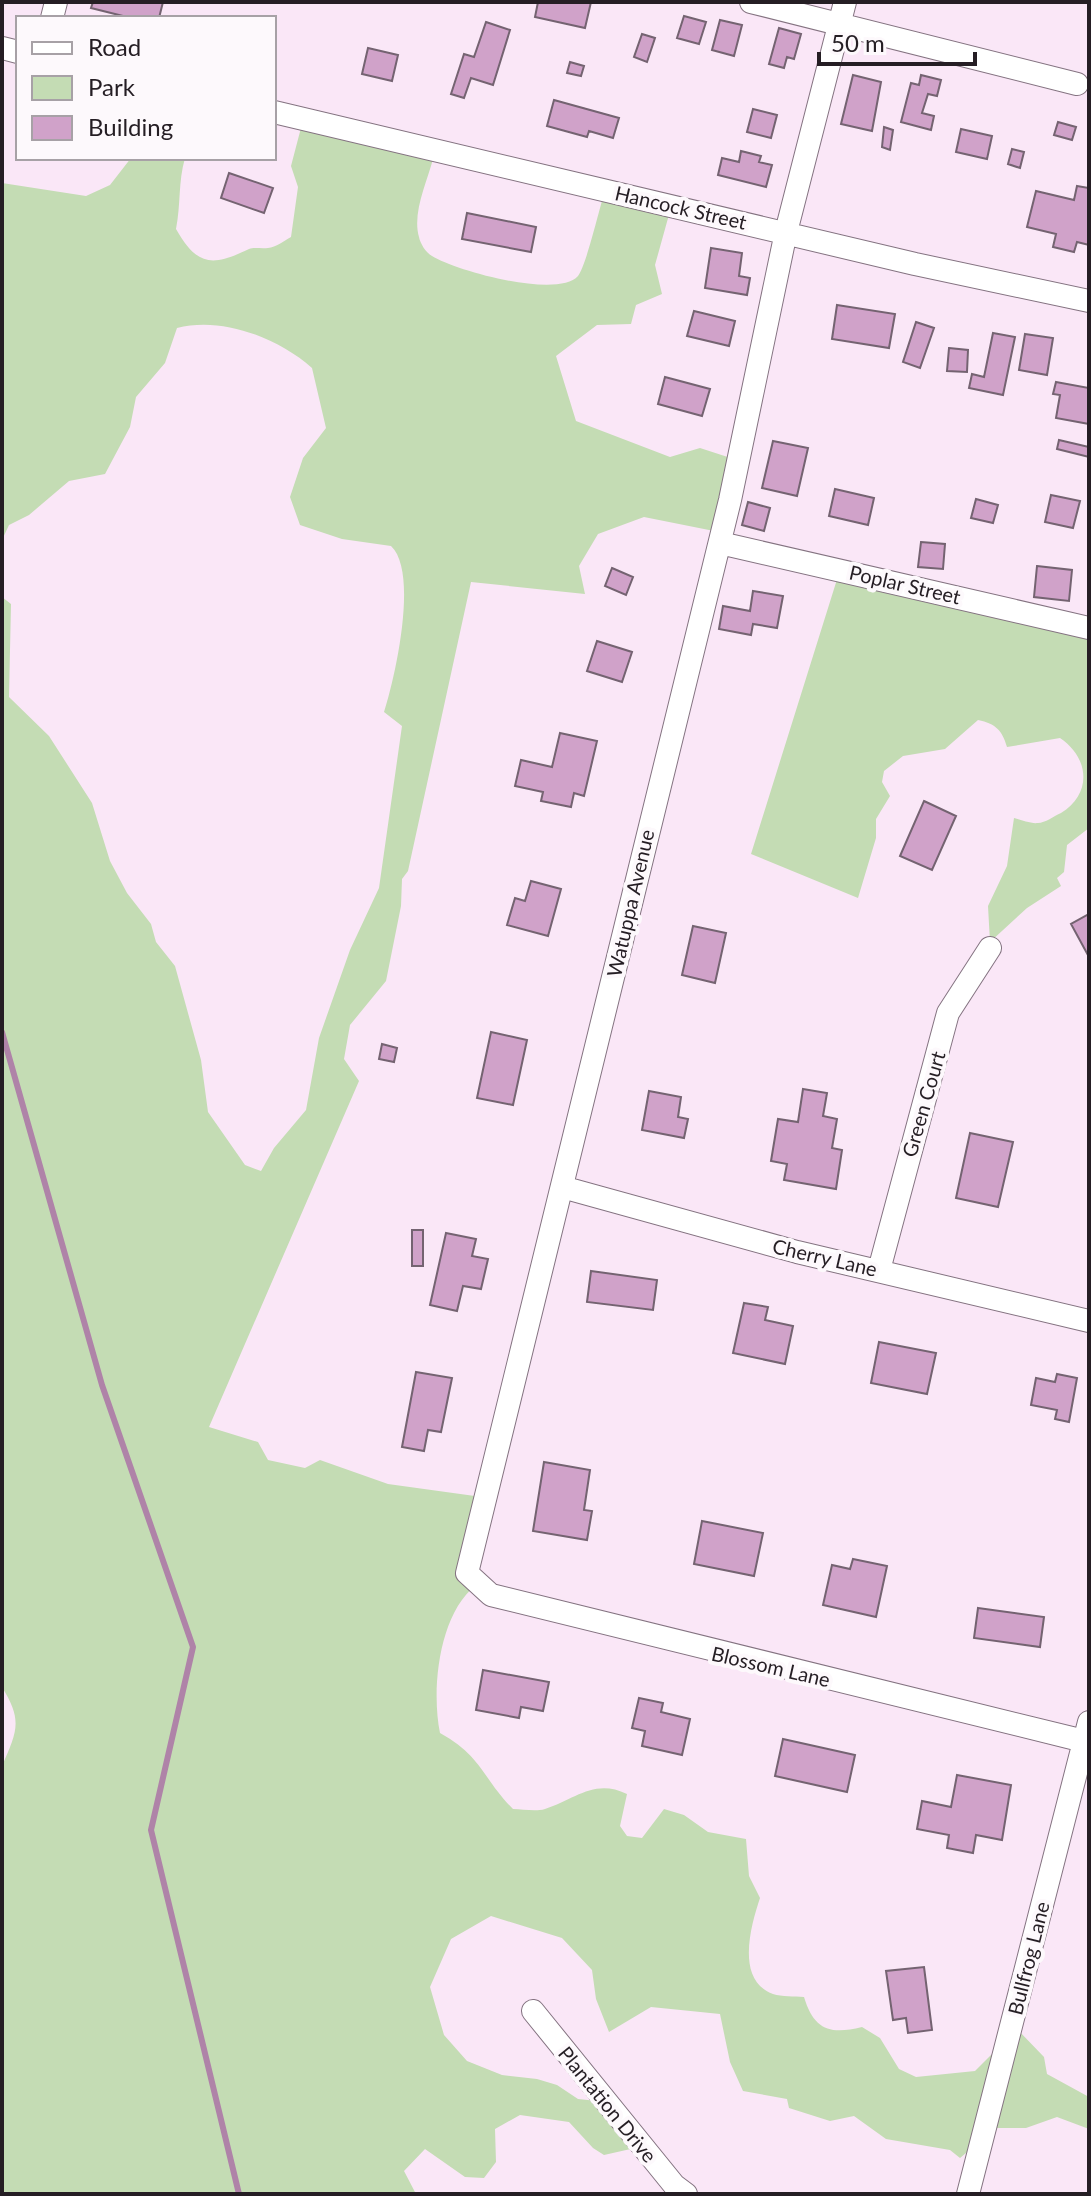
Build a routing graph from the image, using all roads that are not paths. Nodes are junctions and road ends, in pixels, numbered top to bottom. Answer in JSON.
{"nodes":[{"id":1,"x":751,"y":2,"type":"edge"},
{"id":2,"x":845,"y":2,"type":"edge"},
{"id":3,"x":840,"y":24,"type":"junction"},
{"id":4,"x":1077,"y":84,"type":"dead end"},
{"id":5,"x":276,"y":112,"type":"edge"},
{"id":6,"x":786,"y":232,"type":"junction"},
{"id":7,"x":1089,"y":301,"type":"edge"},
{"id":8,"x":720,"y":543,"type":"junction"},
{"id":9,"x":1089,"y":628,"type":"edge"},
{"id":10,"x":990,"y":948,"type":"dead end"},
{"id":11,"x":562,"y":1187,"type":"junction"},
{"id":12,"x":879,"y":1270,"type":"junction"},
{"id":13,"x":1089,"y":1321,"type":"edge"},
{"id":14,"x":467,"y":1573,"type":"joint"},
{"id":15,"x":1086,"y":1731,"type":"edge"},
{"id":16,"x":533,"y":2011,"type":"dead end"},
{"id":17,"x":686,"y":2194,"type":"edge"},
{"id":18,"x":968,"y":2194,"type":"edge"}],
"edges":[{"from":1,"to":3,"type":"street"},
{"from":2,"to":3,"type":"street","name":"Watuppa Avenue"},
{"from":3,"to":4,"type":"street"},
{"from":3,"to":6,"type":"street","name":"Watuppa Avenue"},
{"from":5,"to":6,"type":"street","name":"Hancock Street"},
{"from":6,"to":7,"type":"street","name":"Hancock Street"},
{"from":6,"to":8,"type":"street","name":"Watuppa Avenue"},
{"from":8,"to":9,"type":"street","name":"Poplar Street"},
{"from":8,"to":11,"type":"street","name":"Watuppa Avenue"},
{"from":10,"to":12,"type":"street","name":"Green Court"},
{"from":11,"to":12,"type":"street","name":"Cherry Lane"},
{"from":11,"to":14,"type":"street","name":"Watuppa Avenue"},
{"from":12,"to":13,"type":"street","name":"Cherry Lane"},
{"from":14,"to":15,"type":"street","name":"Blossom Lane"},
{"from":15,"to":18,"type":"street","name":"Bullfrog Lane"},
{"from":16,"to":17,"type":"street","name":"Plantation Drive"}]}
